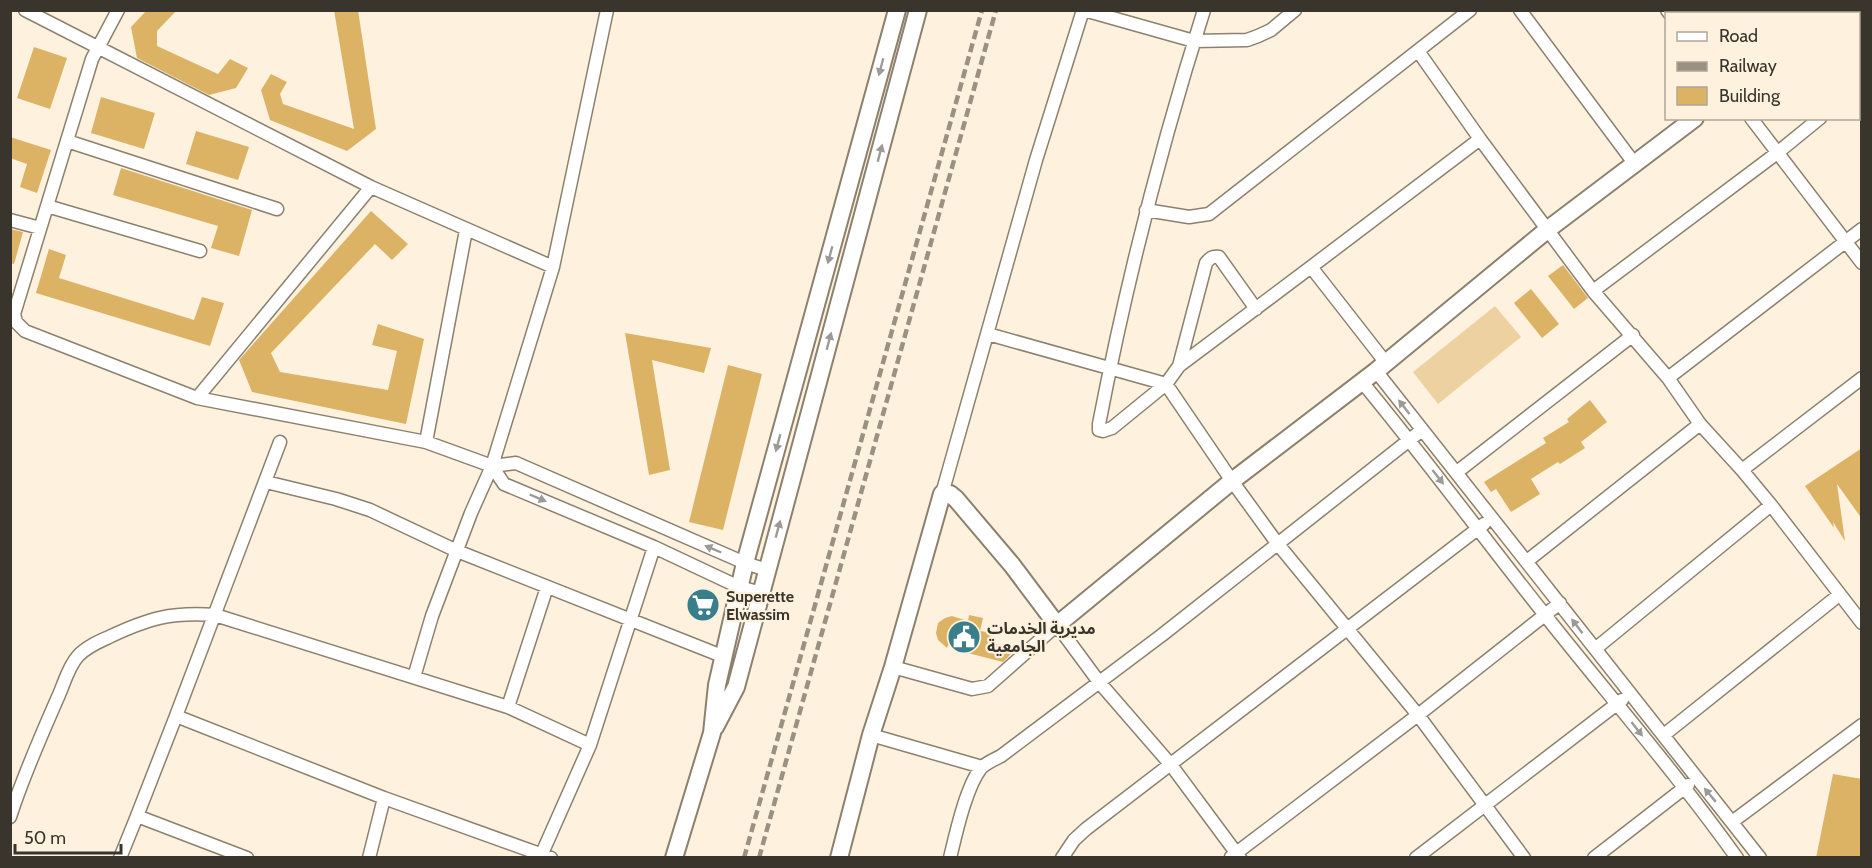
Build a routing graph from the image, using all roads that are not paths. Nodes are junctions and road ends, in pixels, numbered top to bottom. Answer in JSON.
{"nodes":[{"id":1,"x":25,"y":10,"type":"edge"},
{"id":2,"x":118,"y":10,"type":"edge"},
{"id":3,"x":607,"y":10,"type":"edge"},
{"id":4,"x":897,"y":10,"type":"edge"},
{"id":5,"x":918,"y":10,"type":"edge"},
{"id":6,"x":1083,"y":10,"type":"edge"},
{"id":7,"x":1204,"y":10,"type":"edge"},
{"id":8,"x":1295,"y":10,"type":"edge"},
{"id":9,"x":1470,"y":10,"type":"edge"},
{"id":10,"x":1520,"y":10,"type":"edge"},
{"id":11,"x":1194,"y":41,"type":"junction"},
{"id":12,"x":97,"y":49,"type":"junction"},
{"id":13,"x":1418,"y":51,"type":"junction"},
{"id":14,"x":1692,"y":120,"type":"edge"},
{"id":15,"x":1752,"y":120,"type":"edge"},
{"id":16,"x":1818,"y":120,"type":"edge"},
{"id":17,"x":1480,"y":139,"type":"junction"},
{"id":18,"x":67,"y":141,"type":"junction"},
{"id":19,"x":1777,"y":153,"type":"junction"},
{"id":20,"x":1634,"y":163,"type":"junction"},
{"id":21,"x":370,"y":188,"type":"junction"},
{"id":22,"x":47,"y":206,"type":"junction"},
{"id":23,"x":277,"y":209,"type":"dead end"},
{"id":24,"x":1146,"y":210,"type":"junction"},
{"id":25,"x":10,"y":220,"type":"edge"},
{"id":26,"x":40,"y":228,"type":"junction"},
{"id":27,"x":1862,"y":229,"type":"edge"},
{"id":28,"x":466,"y":230,"type":"junction"},
{"id":29,"x":1547,"y":230,"type":"junction"},
{"id":30,"x":1845,"y":242,"type":"junction"},
{"id":31,"x":200,"y":250,"type":"dead end"},
{"id":32,"x":1862,"y":263,"type":"edge"},
{"id":33,"x":553,"y":267,"type":"junction"},
{"id":34,"x":1311,"y":267,"type":"junction"},
{"id":35,"x":1593,"y":291,"type":"junction"},
{"id":36,"x":1256,"y":309,"type":"junction"},
{"id":37,"x":988,"y":334,"type":"junction"},
{"id":38,"x":1632,"y":335,"type":"junction"},
{"id":39,"x":1179,"y":366,"type":"junction"},
{"id":40,"x":1381,"y":367,"type":"junction"},
{"id":41,"x":1110,"y":368,"type":"junction"},
{"id":42,"x":1668,"y":378,"type":"junction"},
{"id":43,"x":1862,"y":378,"type":"edge"},
{"id":44,"x":1362,"y":382,"type":"junction"},
{"id":45,"x":1166,"y":384,"type":"junction"},
{"id":46,"x":197,"y":398,"type":"junction"},
{"id":47,"x":1700,"y":424,"type":"junction"},
{"id":48,"x":1422,"y":430,"type":"junction"},
{"id":49,"x":1410,"y":440,"type":"junction"},
{"id":50,"x":280,"y":442,"type":"dead end"},
{"id":51,"x":426,"y":442,"type":"junction"},
{"id":52,"x":492,"y":466,"type":"junction"},
{"id":53,"x":1742,"y":470,"type":"junction"},
{"id":54,"x":1457,"y":472,"type":"junction"},
{"id":55,"x":1232,"y":481,"type":"junction"},
{"id":56,"x":266,"y":482,"type":"junction"},
{"id":57,"x":942,"y":494,"type":"junction"},
{"id":58,"x":1771,"y":505,"type":"junction"},
{"id":59,"x":1492,"y":517,"type":"junction"},
{"id":60,"x":1478,"y":528,"type":"junction"},
{"id":61,"x":1277,"y":543,"type":"junction"},
{"id":62,"x":654,"y":547,"type":"junction"},
{"id":63,"x":457,"y":552,"type":"junction"},
{"id":64,"x":1527,"y":561,"type":"junction"},
{"id":65,"x":745,"y":563,"type":"junction"},
{"id":66,"x":767,"y":570,"type":"junction"},
{"id":67,"x":547,"y":587,"type":"junction"},
{"id":68,"x":739,"y":587,"type":"junction"},
{"id":69,"x":762,"y":593,"type":"junction"},
{"id":70,"x":1839,"y":595,"type":"junction"},
{"id":71,"x":1560,"y":603,"type":"junction"},
{"id":72,"x":215,"y":615,"type":"junction"},
{"id":73,"x":1545,"y":615,"type":"junction"},
{"id":74,"x":631,"y":619,"type":"junction"},
{"id":75,"x":1862,"y":623,"type":"edge"},
{"id":76,"x":1057,"y":626,"type":"junction"},
{"id":77,"x":1348,"y":630,"type":"junction"},
{"id":78,"x":1595,"y":649,"type":"junction"},
{"id":79,"x":722,"y":656,"type":"junction"},
{"id":80,"x":893,"y":667,"type":"junction"},
{"id":81,"x":414,"y":677,"type":"junction"},
{"id":82,"x":1099,"y":682,"type":"junction"},
{"id":83,"x":1630,"y":694,"type":"junction"},
{"id":84,"x":1617,"y":703,"type":"junction"},
{"id":85,"x":508,"y":707,"type":"junction"},
{"id":86,"x":1418,"y":715,"type":"junction"},
{"id":87,"x":176,"y":716,"type":"junction"},
{"id":88,"x":1862,"y":725,"type":"edge"},
{"id":89,"x":712,"y":733,"type":"junction"},
{"id":90,"x":1665,"y":734,"type":"junction"},
{"id":91,"x":871,"y":735,"type":"junction"},
{"id":92,"x":590,"y":745,"type":"junction"},
{"id":93,"x":1171,"y":765,"type":"junction"},
{"id":94,"x":982,"y":767,"type":"junction"},
{"id":95,"x":1696,"y":779,"type":"junction"},
{"id":96,"x":1683,"y":789,"type":"junction"},
{"id":97,"x":384,"y":798,"type":"junction"},
{"id":98,"x":1486,"y":804,"type":"junction"},
{"id":99,"x":137,"y":816,"type":"junction"},
{"id":100,"x":10,"y":817,"type":"edge"},
{"id":101,"x":1732,"y":822,"type":"junction"},
{"id":102,"x":544,"y":856,"type":"edge"},
{"id":103,"x":1236,"y":856,"type":"edge"},
{"id":104,"x":120,"y":858,"type":"edge"},
{"id":105,"x":248,"y":858,"type":"edge"},
{"id":106,"x":369,"y":858,"type":"edge"},
{"id":107,"x":674,"y":858,"type":"edge"},
{"id":108,"x":839,"y":858,"type":"edge"},
{"id":109,"x":950,"y":858,"type":"edge"},
{"id":110,"x":1062,"y":858,"type":"edge"},
{"id":111,"x":1416,"y":858,"type":"edge"},
{"id":112,"x":1524,"y":858,"type":"edge"},
{"id":113,"x":1594,"y":858,"type":"edge"},
{"id":114,"x":1737,"y":858,"type":"edge"},
{"id":115,"x":1760,"y":858,"type":"edge"}],
"edges":[{"from":1,"to":12,"type":"street"},
{"from":2,"to":12,"type":"street"},
{"from":3,"to":33,"type":"street"},
{"from":4,"to":65,"type":"street","one_way":true},
{"from":66,"to":5,"type":"street","one_way":true},
{"from":6,"to":11,"type":"street"},
{"from":6,"to":37,"type":"street"},
{"from":7,"to":11,"type":"street"},
{"from":8,"to":11,"type":"street"},
{"from":9,"to":13,"type":"street"},
{"from":10,"to":20,"type":"street"},
{"from":11,"to":24,"type":"street"},
{"from":12,"to":18,"type":"street"},
{"from":12,"to":21,"type":"street"},
{"from":13,"to":17,"type":"street"},
{"from":13,"to":24,"type":"street"},
{"from":14,"to":20,"type":"street"},
{"from":15,"to":19,"type":"street"},
{"from":16,"to":19,"type":"street"},
{"from":17,"to":29,"type":"street"},
{"from":17,"to":34,"type":"street"},
{"from":18,"to":22,"type":"street"},
{"from":18,"to":23,"type":"street"},
{"from":19,"to":30,"type":"street"},
{"from":19,"to":35,"type":"street"},
{"from":20,"to":29,"type":"street"},
{"from":21,"to":28,"type":"street"},
{"from":21,"to":46,"type":"street"},
{"from":22,"to":26,"type":"street"},
{"from":22,"to":31,"type":"street"},
{"from":24,"to":41,"type":"street"},
{"from":25,"to":26,"type":"street"},
{"from":26,"to":46,"type":"street"},
{"from":27,"to":30,"type":"street"},
{"from":28,"to":33,"type":"street"},
{"from":28,"to":51,"type":"street"},
{"from":29,"to":35,"type":"street"},
{"from":29,"to":40,"type":"street"},
{"from":30,"to":32,"type":"street"},
{"from":30,"to":42,"type":"street"},
{"from":33,"to":52,"type":"street"},
{"from":34,"to":36,"type":"street"},
{"from":34,"to":40,"type":"street"},
{"from":35,"to":38,"type":"street"},
{"from":36,"to":39,"type":"street"},
{"from":36,"to":39,"type":"street"},
{"from":37,"to":41,"type":"street"},
{"from":37,"to":57,"type":"street"},
{"from":38,"to":42,"type":"street"},
{"from":38,"to":54,"type":"street"},
{"from":39,"to":45,"type":"street"},
{"from":40,"to":44,"type":"street"},
{"from":48,"to":40,"type":"street","one_way":true},
{"from":41,"to":45,"type":"street"},
{"from":41,"to":45,"type":"street"},
{"from":42,"to":47,"type":"street"},
{"from":43,"to":53,"type":"street"},
{"from":44,"to":49,"type":"street"},
{"from":44,"to":55,"type":"street"},
{"from":45,"to":55,"type":"street"},
{"from":46,"to":51,"type":"street"},
{"from":47,"to":53,"type":"street"},
{"from":47,"to":64,"type":"street"},
{"from":48,"to":49,"type":"street"},
{"from":48,"to":54,"type":"street"},
{"from":49,"to":60,"type":"street","one_way":true},
{"from":49,"to":61,"type":"street"},
{"from":50,"to":56,"type":"street"},
{"from":51,"to":52,"type":"street"},
{"from":52,"to":62,"type":"street","one_way":true},
{"from":52,"to":63,"type":"street"},
{"from":65,"to":52,"type":"street","one_way":true},
{"from":53,"to":58,"type":"street"},
{"from":54,"to":59,"type":"street"},
{"from":55,"to":61,"type":"street"},
{"from":55,"to":76,"type":"street"},
{"from":56,"to":63,"type":"street"},
{"from":56,"to":72,"type":"street"},
{"from":57,"to":76,"type":"street"},
{"from":57,"to":80,"type":"street"},
{"from":58,"to":70,"type":"street"},
{"from":58,"to":78,"type":"street"},
{"from":59,"to":60,"type":"street"},
{"from":59,"to":64,"type":"street"},
{"from":60,"to":73,"type":"street"},
{"from":60,"to":77,"type":"street"},
{"from":61,"to":77,"type":"street"},
{"from":61,"to":82,"type":"street"},
{"from":62,"to":68,"type":"street"},
{"from":62,"to":74,"type":"street"},
{"from":63,"to":67,"type":"street"},
{"from":63,"to":81,"type":"street"},
{"from":64,"to":71,"type":"street"},
{"from":65,"to":66,"type":"street"},
{"from":65,"to":68,"type":"street"},
{"from":66,"to":69,"type":"street"},
{"from":67,"to":74,"type":"street"},
{"from":67,"to":85,"type":"street"},
{"from":68,"to":69,"type":"street"},
{"from":68,"to":79,"type":"street"},
{"from":69,"to":89,"type":"street"},
{"from":70,"to":75,"type":"street"},
{"from":70,"to":90,"type":"street"},
{"from":71,"to":73,"type":"street"},
{"from":78,"to":71,"type":"street","one_way":true},
{"from":72,"to":81,"type":"street"},
{"from":72,"to":87,"type":"street"},
{"from":72,"to":100,"type":"street"},
{"from":73,"to":84,"type":"street"},
{"from":73,"to":86,"type":"street"},
{"from":74,"to":79,"type":"street"},
{"from":74,"to":92,"type":"street"},
{"from":76,"to":80,"type":"street"},
{"from":76,"to":82,"type":"street"},
{"from":77,"to":86,"type":"street"},
{"from":77,"to":93,"type":"street"},
{"from":78,"to":83,"type":"street"},
{"from":79,"to":89,"type":"street"},
{"from":80,"to":91,"type":"street"},
{"from":81,"to":85,"type":"street"},
{"from":82,"to":93,"type":"street"},
{"from":82,"to":94,"type":"street"},
{"from":83,"to":84,"type":"street"},
{"from":83,"to":90,"type":"street"},
{"from":84,"to":96,"type":"street","one_way":true},
{"from":84,"to":98,"type":"street"},
{"from":85,"to":92,"type":"street"},
{"from":86,"to":98,"type":"street"},
{"from":86,"to":103,"type":"street"},
{"from":87,"to":97,"type":"street"},
{"from":87,"to":99,"type":"street"},
{"from":88,"to":101,"type":"street"},
{"from":89,"to":107,"type":"street"},
{"from":90,"to":95,"type":"street"},
{"from":91,"to":94,"type":"street"},
{"from":91,"to":108,"type":"street"},
{"from":92,"to":102,"type":"street"},
{"from":93,"to":103,"type":"street"},
{"from":93,"to":110,"type":"street"},
{"from":94,"to":109,"type":"street"},
{"from":95,"to":96,"type":"street"},
{"from":101,"to":95,"type":"street","one_way":true},
{"from":96,"to":113,"type":"street"},
{"from":96,"to":114,"type":"street"},
{"from":97,"to":102,"type":"street"},
{"from":97,"to":106,"type":"street"},
{"from":98,"to":111,"type":"street"},
{"from":98,"to":112,"type":"street"},
{"from":99,"to":104,"type":"street"},
{"from":99,"to":105,"type":"street"},
{"from":101,"to":115,"type":"street"}]}
